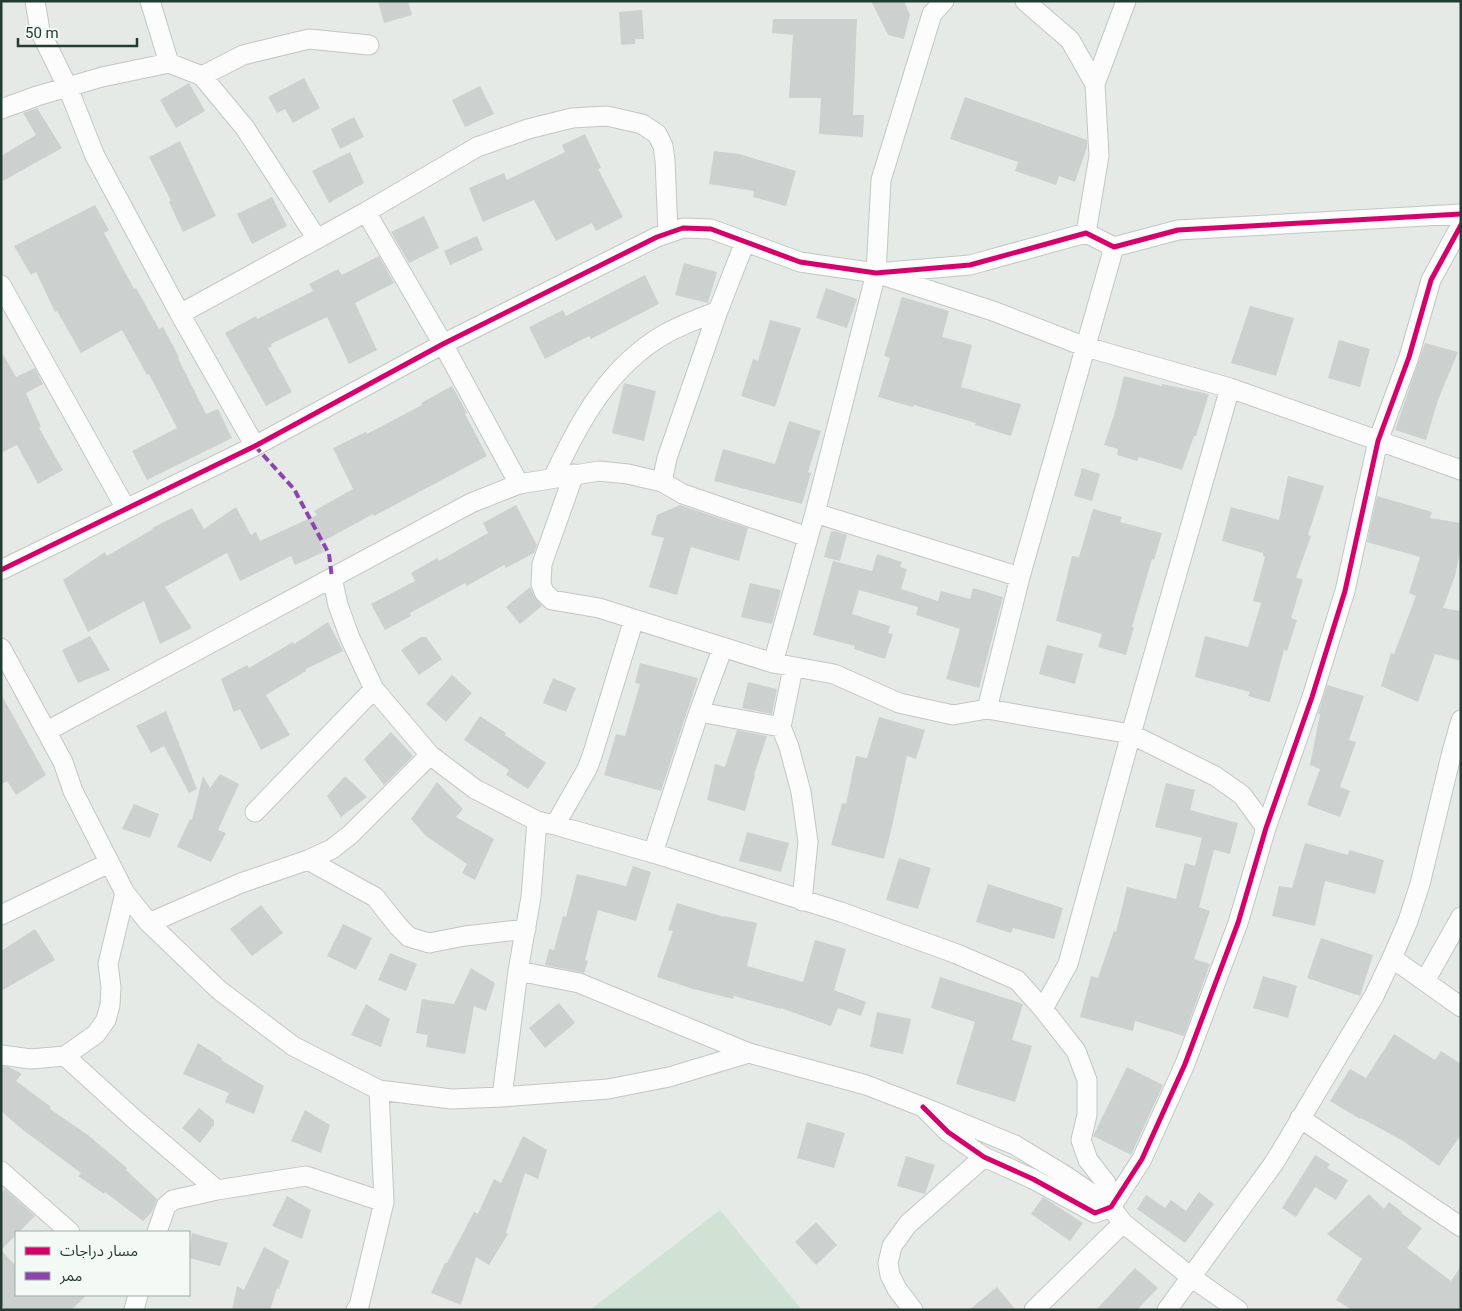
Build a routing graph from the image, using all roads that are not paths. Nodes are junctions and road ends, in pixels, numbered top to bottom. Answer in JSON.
{"nodes":[{"id":1,"x":35,"y":1,"type":"edge"},
{"id":2,"x":150,"y":1,"type":"edge"},
{"id":3,"x":944,"y":1,"type":"edge"},
{"id":4,"x":1026,"y":1,"type":"edge"},
{"id":5,"x":1126,"y":1,"type":"edge"},
{"id":6,"x":369,"y":45,"type":"dead end"},
{"id":7,"x":169,"y":63,"type":"junction"},
{"id":8,"x":202,"y":76,"type":"junction"},
{"id":9,"x":1095,"y":84,"type":"junction"},
{"id":10,"x":68,"y":88,"type":"junction"},
{"id":11,"x":1,"y":109,"type":"edge"},
{"id":12,"x":366,"y":212,"type":"junction"},
{"id":13,"x":1461,"y":214,"type":"edge"},
{"id":14,"x":1461,"y":225,"type":"edge"},
{"id":15,"x":668,"y":233,"type":"junction"},
{"id":16,"x":1086,"y":233,"type":"junction"},
{"id":17,"x":317,"y":239,"type":"junction"},
{"id":18,"x":745,"y":242,"type":"junction"},
{"id":19,"x":1114,"y":247,"type":"junction"},
{"id":20,"x":876,"y":274,"type":"junction"},
{"id":21,"x":1,"y":284,"type":"edge"},
{"id":22,"x":718,"y":311,"type":"junction"},
{"id":23,"x":180,"y":314,"type":"junction"},
{"id":24,"x":443,"y":344,"type":"junction"},
{"id":25,"x":1086,"y":347,"type":"junction"},
{"id":26,"x":1230,"y":388,"type":"junction"},
{"id":27,"x":1378,"y":441,"type":"junction"},
{"id":28,"x":256,"y":446,"type":"junction"},
{"id":29,"x":1461,"y":470,"type":"edge"},
{"id":30,"x":574,"y":474,"type":"junction"},
{"id":31,"x":552,"y":478,"type":"junction"},
{"id":32,"x":662,"y":482,"type":"junction"},
{"id":33,"x":519,"y":484,"type":"junction"},
{"id":34,"x":126,"y":509,"type":"junction"},
{"id":35,"x":815,"y":513,"type":"junction"},
{"id":36,"x":808,"y":537,"type":"junction"},
{"id":37,"x":1,"y":570,"type":"edge"},
{"id":38,"x":1020,"y":577,"type":"junction"},
{"id":39,"x":332,"y":578,"type":"junction"},
{"id":40,"x":634,"y":619,"type":"junction"},
{"id":41,"x":724,"y":647,"type":"junction"},
{"id":42,"x":1,"y":648,"type":"edge"},
{"id":43,"x":773,"y":663,"type":"junction"},
{"id":44,"x":793,"y":668,"type":"junction"},
{"id":45,"x":374,"y":689,"type":"junction"},
{"id":46,"x":987,"y":709,"type":"junction"},
{"id":47,"x":699,"y":712,"type":"junction"},
{"id":48,"x":1461,"y":720,"type":"edge"},
{"id":49,"x":781,"y":727,"type":"junction"},
{"id":50,"x":47,"y":731,"type":"junction"},
{"id":51,"x":1131,"y":734,"type":"junction"},
{"id":52,"x":430,"y":754,"type":"junction"},
{"id":53,"x":256,"y":812,"type":"dead end"},
{"id":54,"x":537,"y":821,"type":"junction"},
{"id":55,"x":555,"y":825,"type":"junction"},
{"id":56,"x":1266,"y":828,"type":"junction"},
{"id":57,"x":653,"y":853,"type":"junction"},
{"id":58,"x":308,"y":860,"type":"junction"},
{"id":59,"x":109,"y":863,"type":"junction"},
{"id":60,"x":125,"y":893,"type":"junction"},
{"id":61,"x":802,"y":901,"type":"junction"},
{"id":62,"x":1,"y":914,"type":"edge"},
{"id":63,"x":1461,"y":918,"type":"edge"},
{"id":64,"x":149,"y":922,"type":"junction"},
{"id":65,"x":526,"y":929,"type":"junction"},
{"id":66,"x":1392,"y":958,"type":"junction"},
{"id":67,"x":518,"y":971,"type":"junction"},
{"id":68,"x":1425,"y":981,"type":"junction"},
{"id":69,"x":1461,"y":1007,"type":"edge"},
{"id":70,"x":1044,"y":1009,"type":"junction"},
{"id":71,"x":749,"y":1053,"type":"junction"},
{"id":72,"x":1,"y":1055,"type":"edge"},
{"id":73,"x":65,"y":1056,"type":"junction"},
{"id":74,"x":379,"y":1090,"type":"junction"},
{"id":75,"x":502,"y":1098,"type":"junction"},
{"id":76,"x":922,"y":1108,"type":"junction"},
{"id":77,"x":1300,"y":1118,"type":"junction"},
{"id":78,"x":984,"y":1157,"type":"junction"},
{"id":79,"x":1,"y":1171,"type":"edge"},
{"id":80,"x":217,"y":1190,"type":"junction"},
{"id":81,"x":384,"y":1202,"type":"junction"},
{"id":82,"x":1110,"y":1208,"type":"junction"},
{"id":83,"x":1123,"y":1223,"type":"junction"},
{"id":84,"x":1461,"y":1227,"type":"edge"},
{"id":85,"x":69,"y":1231,"type":"edge"},
{"id":86,"x":157,"y":1231,"type":"edge"},
{"id":87,"x":1191,"y":1277,"type":"junction"},
{"id":88,"x":138,"y":1296,"type":"edge"},
{"id":89,"x":134,"y":1310,"type":"edge"},
{"id":90,"x":356,"y":1310,"type":"edge"},
{"id":91,"x":913,"y":1310,"type":"edge"},
{"id":92,"x":1034,"y":1310,"type":"edge"},
{"id":93,"x":1167,"y":1310,"type":"edge"},
{"id":94,"x":1238,"y":1310,"type":"edge"}],
"edges":[{"from":1,"to":10,"type":"street"},
{"from":2,"to":7,"type":"street"},
{"from":3,"to":20,"type":"street"},
{"from":4,"to":9,"type":"street"},
{"from":5,"to":9,"type":"street"},
{"from":6,"to":8,"type":"street"},
{"from":7,"to":8,"type":"street"},
{"from":7,"to":10,"type":"street"},
{"from":8,"to":17,"type":"street"},
{"from":9,"to":16,"type":"street"},
{"from":10,"to":11,"type":"street"},
{"from":10,"to":23,"type":"street"},
{"from":12,"to":15,"type":"street"},
{"from":12,"to":17,"type":"street"},
{"from":12,"to":24,"type":"street"},
{"from":13,"to":19,"type":"street"},
{"from":14,"to":27,"type":"street"},
{"from":15,"to":18,"type":"street"},
{"from":15,"to":24,"type":"street"},
{"from":16,"to":19,"type":"street"},
{"from":16,"to":20,"type":"street"},
{"from":17,"to":23,"type":"street"},
{"from":18,"to":20,"type":"street"},
{"from":18,"to":22,"type":"street"},
{"from":19,"to":25,"type":"street"},
{"from":20,"to":25,"type":"street"},
{"from":20,"to":35,"type":"street"},
{"from":21,"to":34,"type":"street"},
{"from":22,"to":31,"type":"street"},
{"from":22,"to":32,"type":"street"},
{"from":23,"to":28,"type":"street"},
{"from":24,"to":28,"type":"street"},
{"from":24,"to":33,"type":"street"},
{"from":25,"to":26,"type":"street"},
{"from":25,"to":38,"type":"street"},
{"from":26,"to":27,"type":"street"},
{"from":26,"to":51,"type":"street"},
{"from":27,"to":29,"type":"street"},
{"from":27,"to":56,"type":"street"},
{"from":28,"to":34,"type":"street"},
{"from":30,"to":31,"type":"street"},
{"from":30,"to":32,"type":"street"},
{"from":30,"to":40,"type":"street"},
{"from":31,"to":33,"type":"street"},
{"from":32,"to":36,"type":"street"},
{"from":33,"to":39,"type":"street"},
{"from":34,"to":37,"type":"street"},
{"from":35,"to":36,"type":"street"},
{"from":35,"to":38,"type":"street"},
{"from":36,"to":43,"type":"street"},
{"from":38,"to":46,"type":"street"},
{"from":39,"to":45,"type":"street"},
{"from":39,"to":50,"type":"street"},
{"from":40,"to":41,"type":"street"},
{"from":40,"to":55,"type":"street"},
{"from":41,"to":43,"type":"street"},
{"from":41,"to":47,"type":"street"},
{"from":42,"to":50,"type":"street"},
{"from":43,"to":44,"type":"street"},
{"from":44,"to":46,"type":"street"},
{"from":44,"to":49,"type":"street"},
{"from":45,"to":52,"type":"street"},
{"from":45,"to":53,"type":"street"},
{"from":46,"to":51,"type":"street"},
{"from":47,"to":49,"type":"street"},
{"from":47,"to":57,"type":"street"},
{"from":48,"to":66,"type":"street"},
{"from":49,"to":61,"type":"street"},
{"from":50,"to":59,"type":"street"},
{"from":51,"to":56,"type":"street"},
{"from":51,"to":70,"type":"street"},
{"from":52,"to":54,"type":"street"},
{"from":52,"to":58,"type":"street"},
{"from":54,"to":55,"type":"street"},
{"from":54,"to":65,"type":"street"},
{"from":55,"to":57,"type":"street"},
{"from":56,"to":82,"type":"street"},
{"from":57,"to":61,"type":"street"},
{"from":58,"to":64,"type":"street"},
{"from":58,"to":65,"type":"street"},
{"from":59,"to":60,"type":"street"},
{"from":59,"to":62,"type":"street"},
{"from":60,"to":64,"type":"street"},
{"from":60,"to":73,"type":"street"},
{"from":61,"to":70,"type":"street"},
{"from":63,"to":68,"type":"street"},
{"from":64,"to":74,"type":"street"},
{"from":65,"to":67,"type":"street"},
{"from":66,"to":68,"type":"street"},
{"from":66,"to":77,"type":"street"},
{"from":67,"to":71,"type":"street"},
{"from":67,"to":75,"type":"street"},
{"from":68,"to":69,"type":"street"},
{"from":70,"to":82,"type":"street"},
{"from":71,"to":75,"type":"street"},
{"from":71,"to":76,"type":"street"},
{"from":72,"to":73,"type":"street"},
{"from":73,"to":80,"type":"street"},
{"from":74,"to":75,"type":"street"},
{"from":74,"to":81,"type":"street"},
{"from":76,"to":78,"type":"street"},
{"from":76,"to":82,"type":"street"},
{"from":77,"to":84,"type":"street"},
{"from":77,"to":87,"type":"street"},
{"from":78,"to":82,"type":"street"},
{"from":78,"to":91,"type":"street"},
{"from":79,"to":85,"type":"street"},
{"from":80,"to":81,"type":"street"},
{"from":80,"to":86,"type":"street"},
{"from":81,"to":90,"type":"street"},
{"from":82,"to":83,"type":"street"},
{"from":83,"to":87,"type":"street"},
{"from":83,"to":92,"type":"street"},
{"from":87,"to":93,"type":"street"},
{"from":87,"to":94,"type":"street"},
{"from":88,"to":89,"type":"street"}]}
